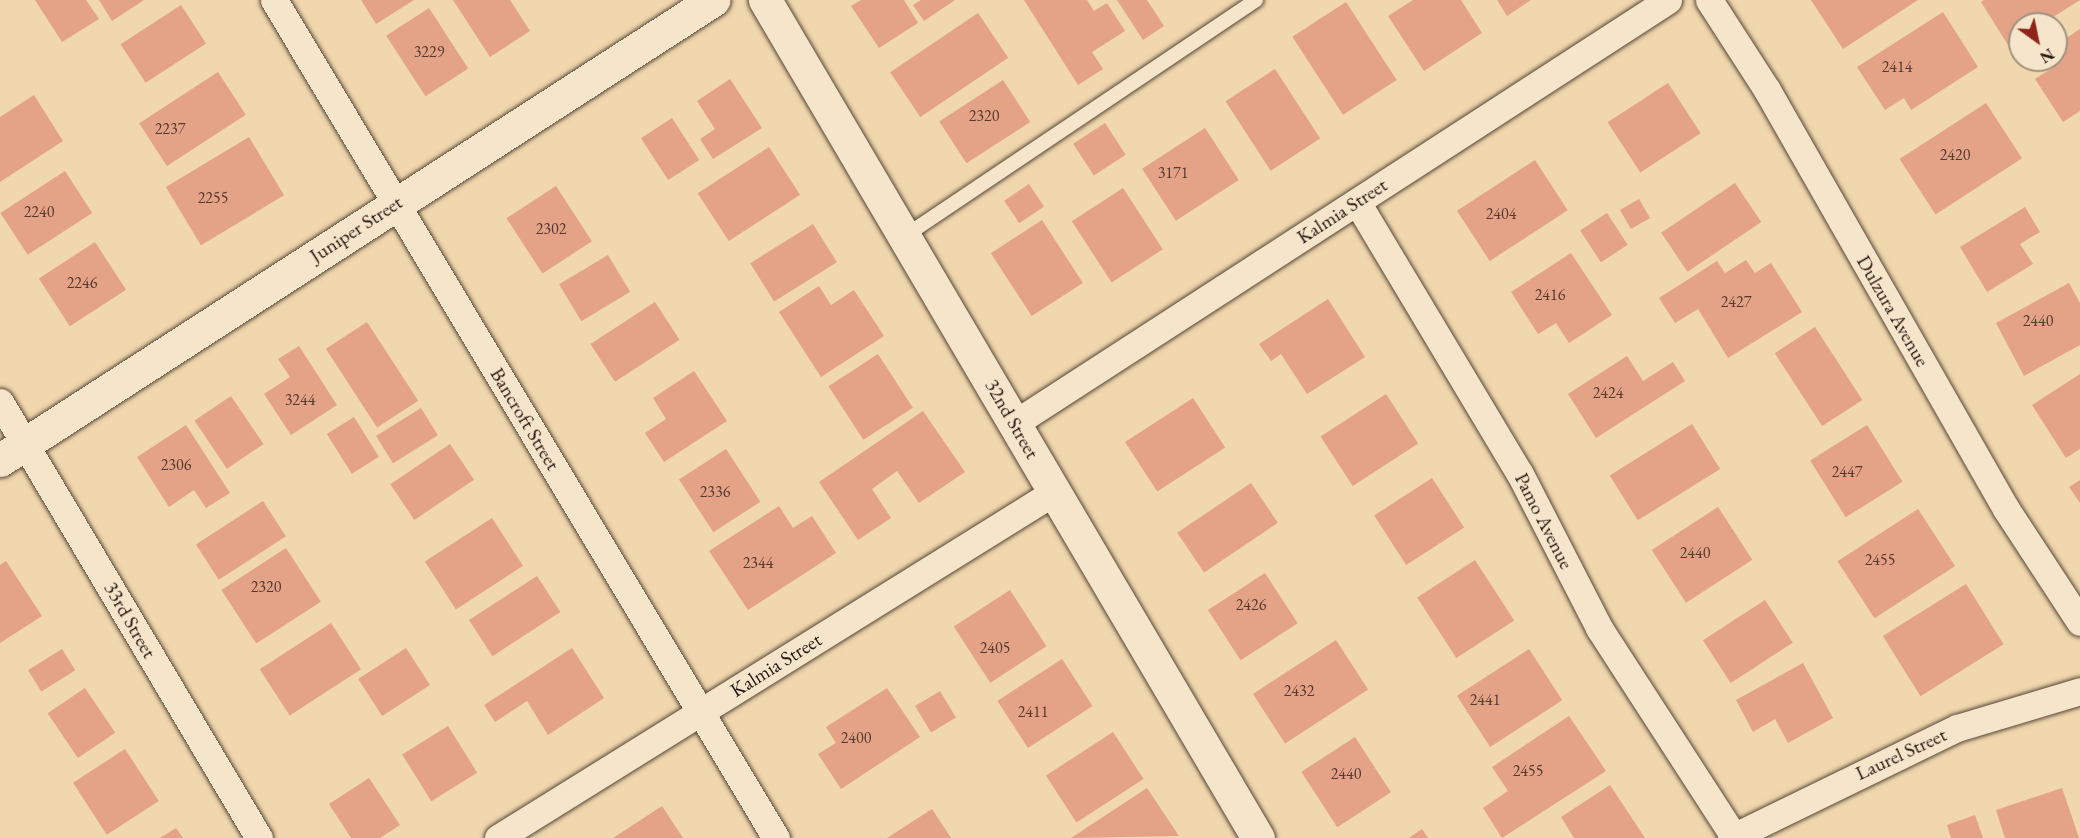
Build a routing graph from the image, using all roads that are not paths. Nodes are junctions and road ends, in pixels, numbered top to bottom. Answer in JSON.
{"nodes":[{"id":1,"x":273,"y":0,"type":"edge"},
{"id":2,"x":713,"y":0,"type":"edge"},
{"id":3,"x":765,"y":0,"type":"edge"},
{"id":4,"x":1256,"y":0,"type":"edge"},
{"id":5,"x":1668,"y":0,"type":"edge"},
{"id":6,"x":1709,"y":0,"type":"edge"},
{"id":7,"x":1357,"y":202,"type":"junction"},
{"id":8,"x":397,"y":203,"type":"junction"},
{"id":9,"x":905,"y":236,"type":"junction"},
{"id":10,"x":0,"y":402,"type":"edge"},
{"id":11,"x":1015,"y":423,"type":"junction"},
{"id":12,"x":13,"y":452,"type":"edge"},
{"id":13,"x":1054,"y":492,"type":"junction"},
{"id":14,"x":2080,"y":622,"type":"edge"},
{"id":15,"x":2080,"y":691,"type":"edge"},
{"id":16,"x":699,"y":713,"type":"junction"},
{"id":17,"x":1733,"y":837,"type":"edge"},
{"id":18,"x":259,"y":838,"type":"edge"},
{"id":19,"x":498,"y":838,"type":"edge"},
{"id":20,"x":776,"y":838,"type":"edge"},
{"id":21,"x":1258,"y":838,"type":"edge"}],
"edges":[{"from":1,"to":8,"type":"street","name":"Bancroft Street"},
{"from":2,"to":8,"type":"street","name":"Juniper Street"},
{"from":3,"to":9,"type":"street","name":"32nd Street"},
{"from":4,"to":9,"type":"lane"},
{"from":5,"to":7,"type":"street","name":"Kalmia Street"},
{"from":6,"to":14,"type":"street","name":"Dulzura Avenue"},
{"from":7,"to":11,"type":"street","name":"Kalmia Street"},
{"from":7,"to":17,"type":"street","name":"Pamo Avenue"},
{"from":8,"to":12,"type":"street","name":"Juniper Street"},
{"from":8,"to":16,"type":"street","name":"Bancroft Street"},
{"from":9,"to":11,"type":"street","name":"32nd Street"},
{"from":10,"to":12,"type":"street","name":"33rd Street"},
{"from":11,"to":13,"type":"street","name":"32nd Street"},
{"from":12,"to":18,"type":"street","name":"33rd Street"},
{"from":13,"to":16,"type":"street","name":"Kalmia Street"},
{"from":13,"to":21,"type":"street","name":"32nd Street"},
{"from":15,"to":17,"type":"street","name":"Laurel Street"},
{"from":16,"to":19,"type":"street","name":"Kalmia Street"},
{"from":16,"to":20,"type":"street","name":"Bancroft Street"}]}
